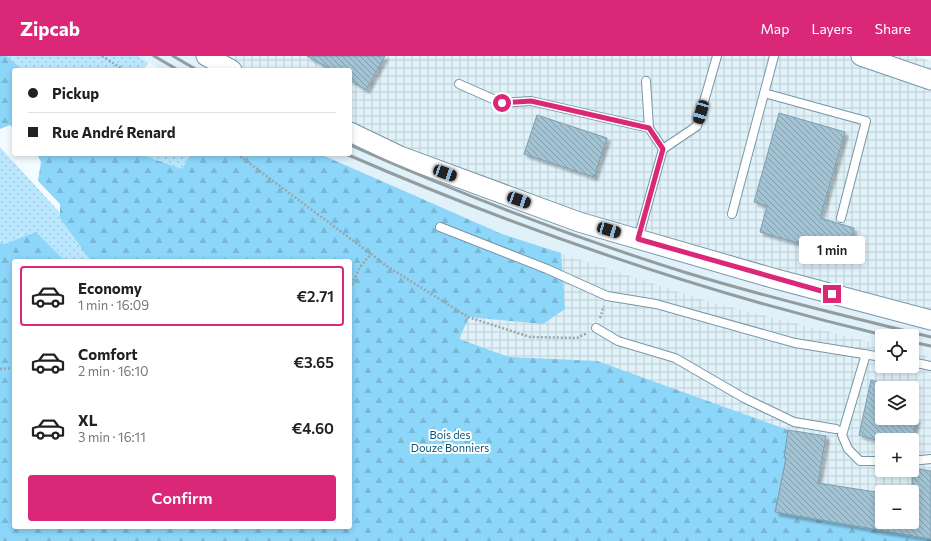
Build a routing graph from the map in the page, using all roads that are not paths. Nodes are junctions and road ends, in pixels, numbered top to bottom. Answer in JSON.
{"nodes":[{"id":1,"x":206,"y":56,"type":"edge"},
{"id":2,"x":717,"y":56,"type":"edge"},
{"id":3,"x":774,"y":56,"type":"edge"},
{"id":4,"x":861,"y":56,"type":"edge"},
{"id":5,"x":228,"y":68,"type":"edge"},
{"id":6,"x":931,"y":80,"type":"edge"},
{"id":7,"x":646,"y":81,"type":"dead end"},
{"id":8,"x":459,"y":84,"type":"dead end"},
{"id":9,"x":764,"y":93,"type":"junction"},
{"id":10,"x":649,"y":128,"type":"junction"},
{"id":11,"x":352,"y":133,"type":"edge"},
{"id":12,"x":663,"y":149,"type":"junction"},
{"id":13,"x":732,"y":214,"type":"dead end"},
{"id":14,"x":841,"y":218,"type":"dead end"},
{"id":15,"x":440,"y":227,"type":"dead end"},
{"id":16,"x":638,"y":239,"type":"junction"},
{"id":17,"x":931,"y":320,"type":"edge"},
{"id":18,"x":596,"y":328,"type":"road end"},
{"id":19,"x":866,"y":354,"type":"junction"},
{"id":20,"x":875,"y":356,"type":"edge"},
{"id":21,"x":919,"y":363,"type":"edge"},
{"id":22,"x":931,"y":366,"type":"edge"},
{"id":23,"x":836,"y":430,"type":"dead end"},
{"id":24,"x":931,"y":459,"type":"edge"},
{"id":25,"x":919,"y":460,"type":"edge"},
{"id":26,"x":875,"y":461,"type":"edge"}],
"edges":[{"from":1,"to":5,"type":"street"},
{"from":2,"to":12,"type":"lane"},
{"from":3,"to":9,"type":"lane"},
{"from":4,"to":6,"type":"street"},
{"from":7,"to":10,"type":"lane"},
{"from":8,"to":10,"type":"lane"},
{"from":9,"to":13,"type":"lane"},
{"from":9,"to":14,"type":"lane"},
{"from":10,"to":12,"type":"lane"},
{"from":11,"to":16,"type":"street"},
{"from":12,"to":16,"type":"lane"},
{"from":15,"to":19,"type":"lane"},
{"from":16,"to":17,"type":"street"},
{"from":18,"to":23,"type":"lane"},
{"from":19,"to":20,"type":"lane"},
{"from":19,"to":26,"type":"lane"},
{"from":21,"to":22,"type":"lane"},
{"from":24,"to":25,"type":"lane"}]}
